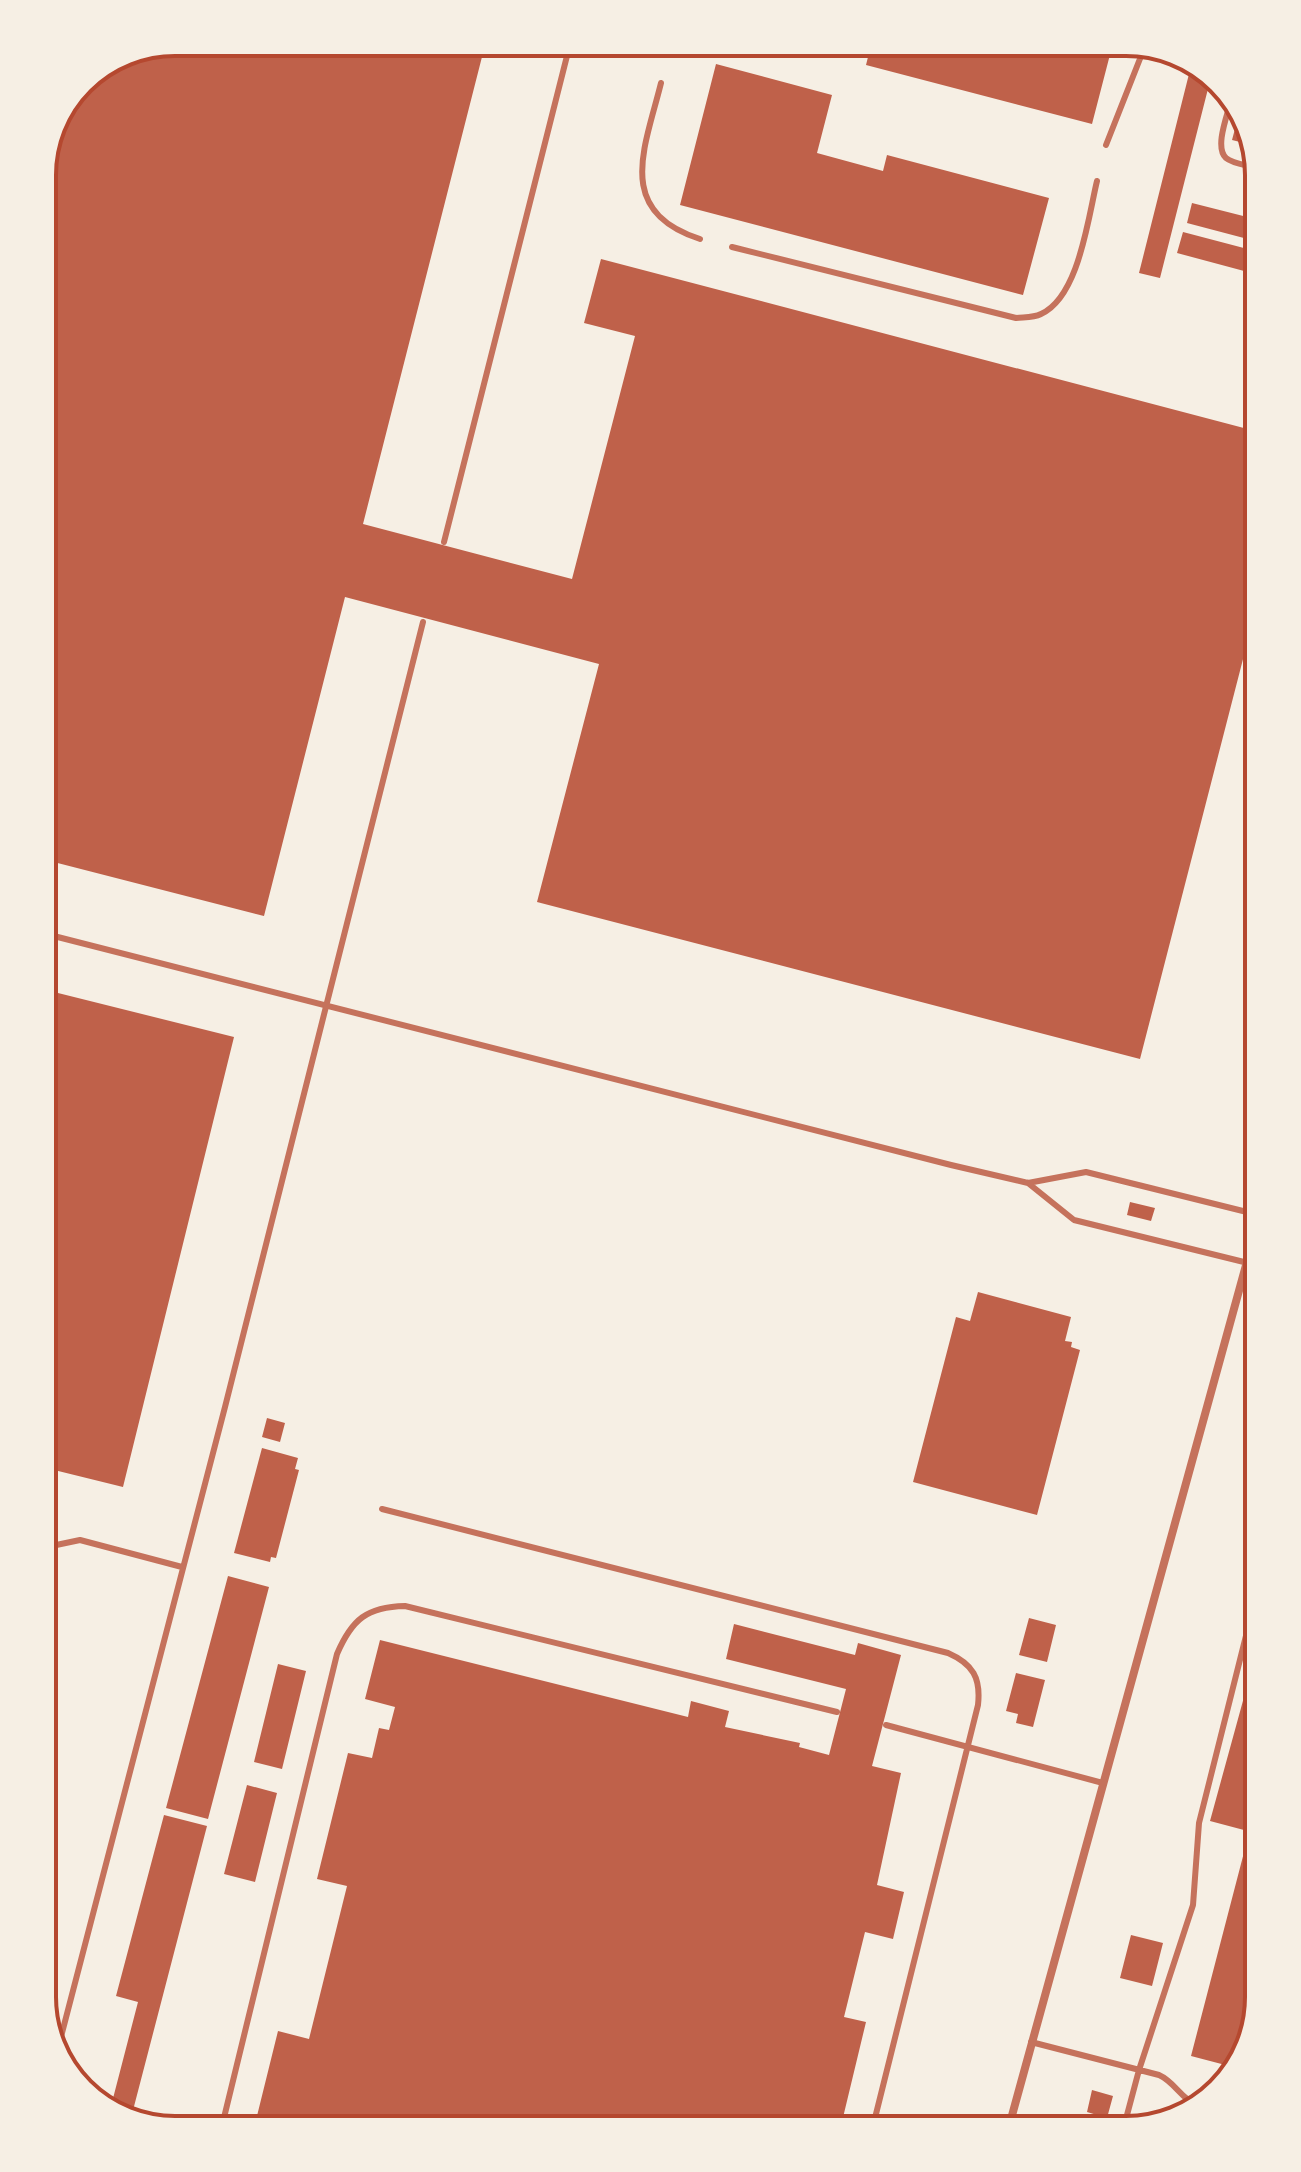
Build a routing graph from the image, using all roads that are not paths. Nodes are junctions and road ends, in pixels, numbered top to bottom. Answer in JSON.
{"nodes":[{"id":1,"x":567,"y":56,"type":"edge"},
{"id":2,"x":1141,"y":57,"type":"edge"},
{"id":3,"x":661,"y":83,"type":"dead end"},
{"id":4,"x":1228,"y":114,"type":"edge"},
{"id":5,"x":1106,"y":145,"type":"dead end"},
{"id":6,"x":1244,"y":165,"type":"edge"},
{"id":7,"x":1097,"y":181,"type":"dead end"},
{"id":8,"x":700,"y":239,"type":"dead end"},
{"id":9,"x":732,"y":247,"type":"dead end"},
{"id":10,"x":444,"y":542,"type":"dead end"},
{"id":11,"x":423,"y":622,"type":"dead end"},
{"id":12,"x":56,"y":937,"type":"edge"},
{"id":13,"x":326,"y":1006,"type":"junction"},
{"id":14,"x":1028,"y":1183,"type":"junction"},
{"id":15,"x":1245,"y":1212,"type":"edge"},
{"id":16,"x":1245,"y":1262,"type":"edge"},
{"id":17,"x":1245,"y":1274,"type":"edge"},
{"id":18,"x":382,"y":1509,"type":"dead end"},
{"id":19,"x":56,"y":1545,"type":"edge"},
{"id":20,"x":182,"y":1567,"type":"junction"},
{"id":21,"x":1245,"y":1640,"type":"edge"},
{"id":22,"x":837,"y":1712,"type":"dead end"},
{"id":23,"x":886,"y":1725,"type":"dead end"},
{"id":24,"x":967,"y":1748,"type":"junction"},
{"id":25,"x":1103,"y":1783,"type":"junction"},
{"id":26,"x":62,"y":2033,"type":"edge"},
{"id":27,"x":1031,"y":2042,"type":"junction"},
{"id":28,"x":1139,"y":2070,"type":"junction"},
{"id":29,"x":1187,"y":2099,"type":"edge"},
{"id":30,"x":224,"y":2116,"type":"edge"},
{"id":31,"x":875,"y":2116,"type":"edge"},
{"id":32,"x":1012,"y":2116,"type":"edge"},
{"id":33,"x":1127,"y":2116,"type":"edge"}],
"edges":[{"from":1,"to":10,"type":"lane"},
{"from":2,"to":5,"type":"lane"},
{"from":3,"to":8,"type":"lane"},
{"from":4,"to":6,"type":"lane"},
{"from":7,"to":9,"type":"lane"},
{"from":11,"to":13,"type":"lane"},
{"from":12,"to":13,"type":"lane"},
{"from":13,"to":14,"type":"lane"},
{"from":13,"to":20,"type":"lane"},
{"from":14,"to":15,"type":"lane"},
{"from":14,"to":16,"type":"lane"},
{"from":17,"to":25,"type":"street"},
{"from":18,"to":24,"type":"lane"},
{"from":19,"to":20,"type":"lane"},
{"from":20,"to":26,"type":"lane"},
{"from":21,"to":28,"type":"lane"},
{"from":22,"to":30,"type":"lane"},
{"from":23,"to":24,"type":"lane"},
{"from":24,"to":25,"type":"lane"},
{"from":24,"to":31,"type":"lane"},
{"from":25,"to":27,"type":"street"},
{"from":27,"to":28,"type":"lane"},
{"from":27,"to":32,"type":"street"},
{"from":28,"to":29,"type":"lane"},
{"from":28,"to":33,"type":"lane"}]}
